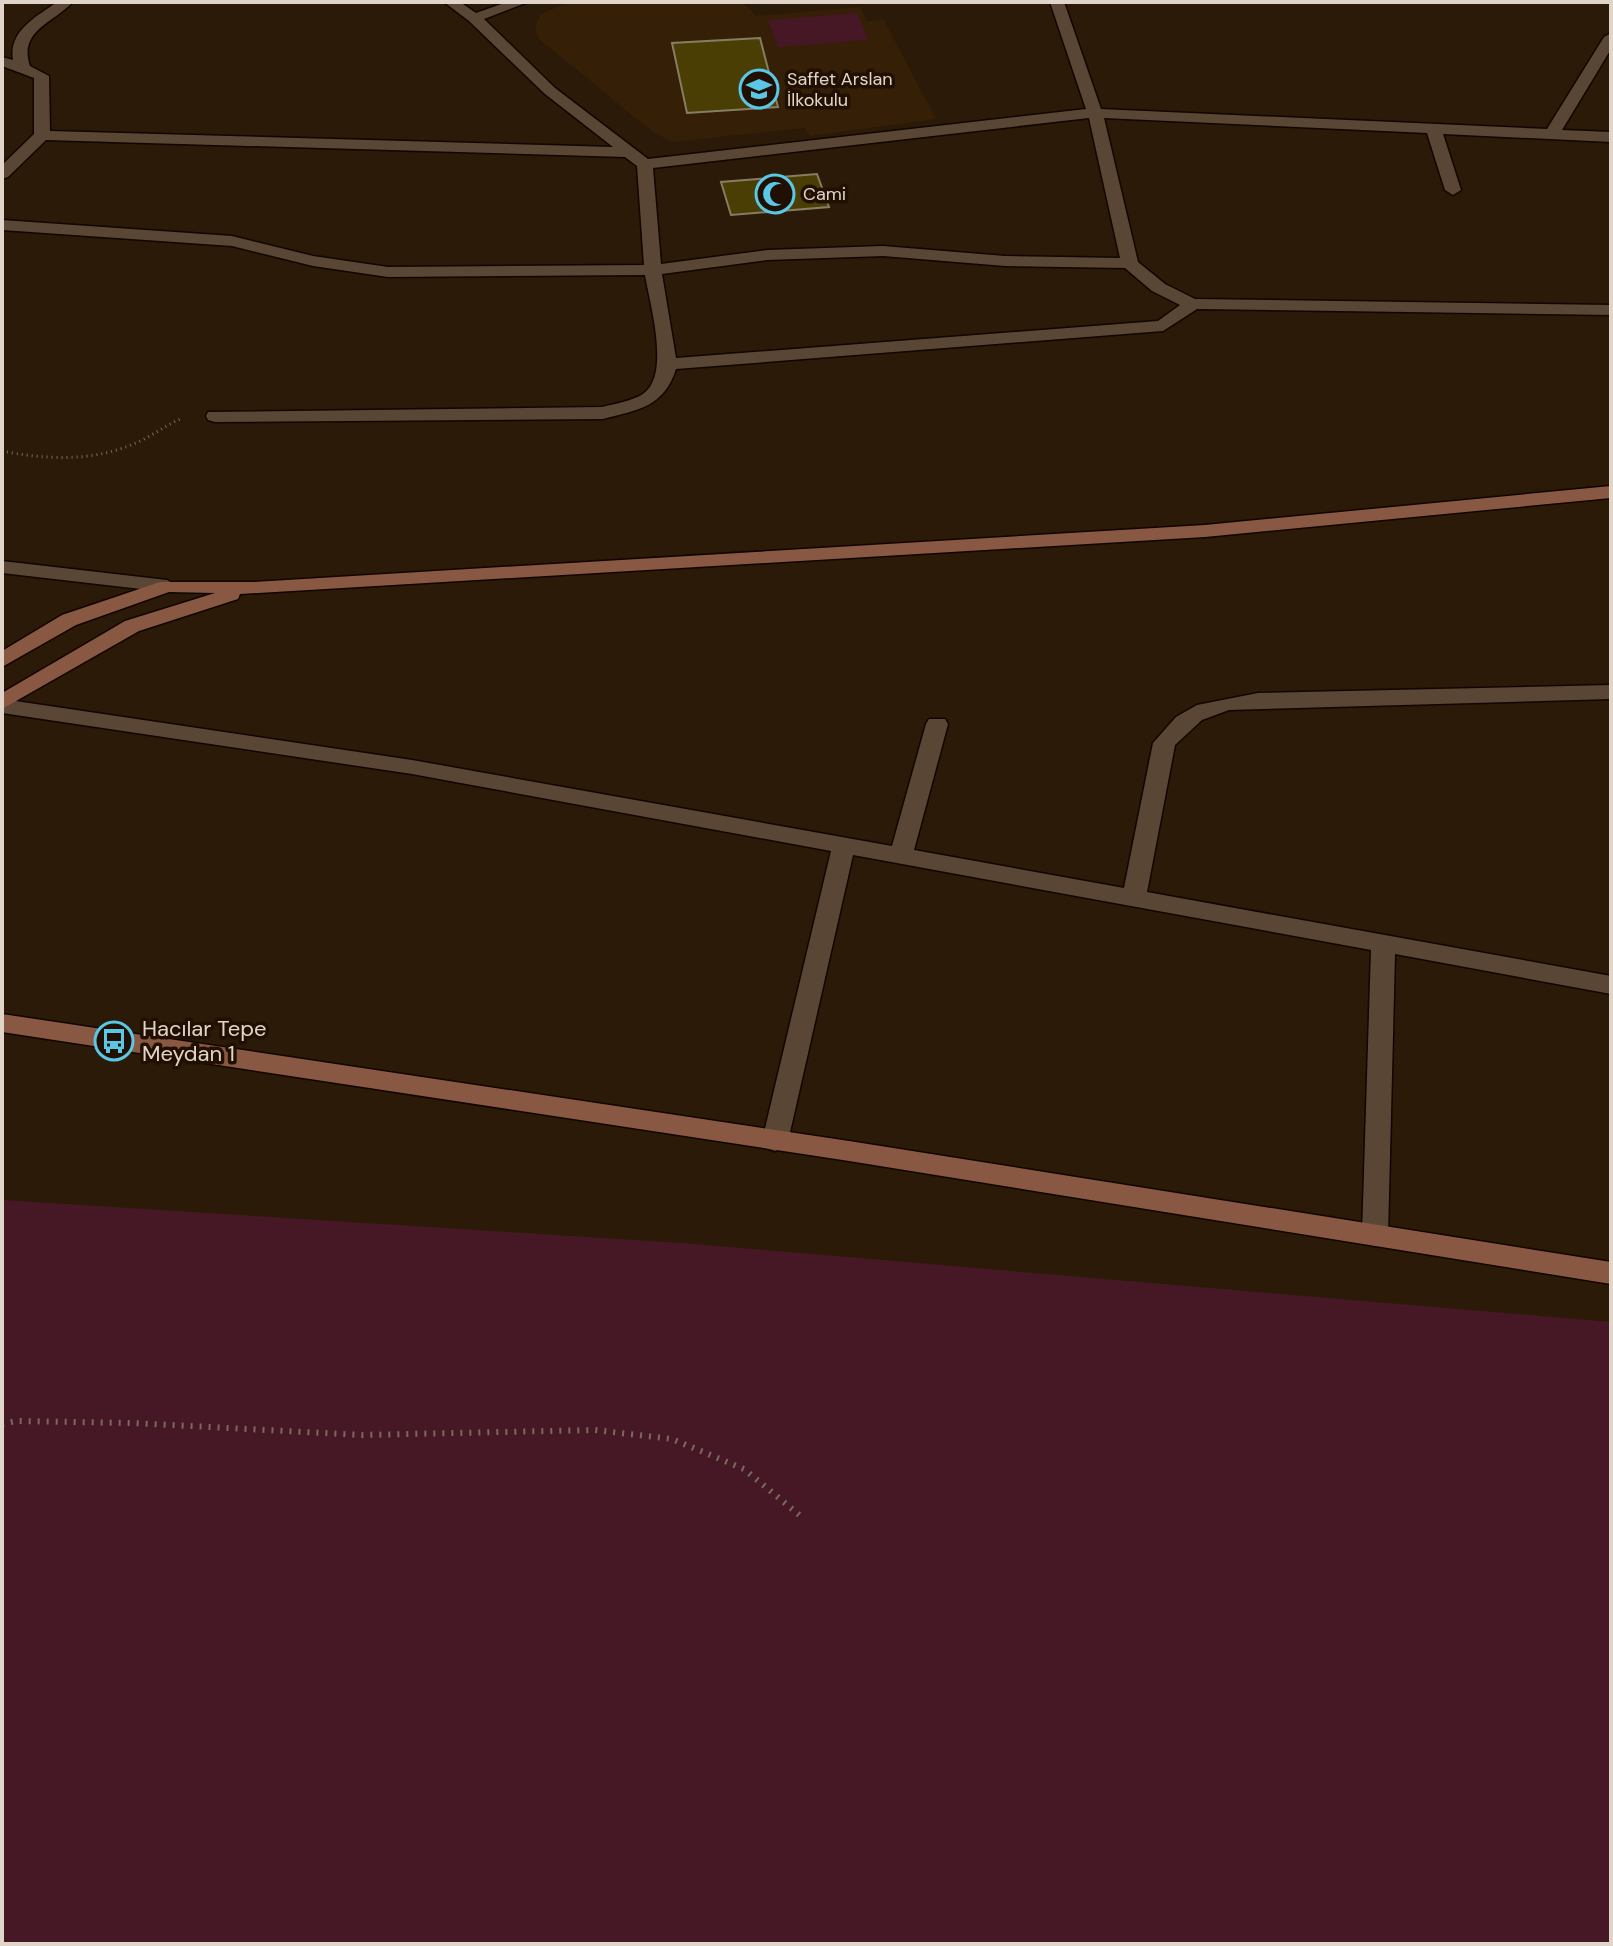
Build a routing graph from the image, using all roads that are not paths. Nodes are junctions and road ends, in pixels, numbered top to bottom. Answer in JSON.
{"nodes":[{"id":1,"x":66,"y":2,"type":"edge"},
{"id":2,"x":451,"y":2,"type":"edge"},
{"id":3,"x":521,"y":2,"type":"edge"},
{"id":4,"x":1057,"y":2,"type":"edge"},
{"id":5,"x":474,"y":18,"type":"junction"},
{"id":6,"x":1611,"y":37,"type":"edge"},
{"id":7,"x":2,"y":61,"type":"edge"},
{"id":8,"x":23,"y":69,"type":"junction"},
{"id":9,"x":1095,"y":113,"type":"junction"},
{"id":10,"x":1433,"y":128,"type":"junction"},
{"id":11,"x":1552,"y":134,"type":"junction"},
{"id":12,"x":42,"y":135,"type":"junction"},
{"id":13,"x":1611,"y":137,"type":"edge"},
{"id":14,"x":630,"y":152,"type":"junction"},
{"id":15,"x":645,"y":164,"type":"junction"},
{"id":16,"x":2,"y":174,"type":"edge"},
{"id":17,"x":1453,"y":190,"type":"dead end"},
{"id":18,"x":2,"y":225,"type":"edge"},
{"id":19,"x":1130,"y":263,"type":"junction"},
{"id":20,"x":653,"y":270,"type":"junction"},
{"id":21,"x":1193,"y":304,"type":"junction"},
{"id":22,"x":1611,"y":310,"type":"edge"},
{"id":23,"x":668,"y":364,"type":"junction"},
{"id":24,"x":215,"y":416,"type":"road end"},
{"id":25,"x":1611,"y":492,"type":"edge"},
{"id":26,"x":2,"y":567,"type":"edge"},
{"id":27,"x":167,"y":586,"type":"junction"},
{"id":28,"x":252,"y":588,"type":"junction"},
{"id":29,"x":2,"y":660,"type":"edge"},
{"id":30,"x":1611,"y":692,"type":"edge"},
{"id":31,"x":2,"y":704,"type":"edge"},
{"id":32,"x":937,"y":724,"type":"dead end"},
{"id":33,"x":843,"y":847,"type":"junction"},
{"id":34,"x":900,"y":858,"type":"junction"},
{"id":35,"x":1134,"y":899,"type":"junction"},
{"id":36,"x":1383,"y":944,"type":"junction"},
{"id":37,"x":1611,"y":985,"type":"edge"},
{"id":38,"x":7,"y":1023,"type":"edge"},
{"id":39,"x":775,"y":1141,"type":"junction"},
{"id":40,"x":1375,"y":1235,"type":"junction"},
{"id":41,"x":1611,"y":1273,"type":"edge"}],
"edges":[{"from":1,"to":8,"type":"street"},
{"from":2,"to":5,"type":"street"},
{"from":3,"to":5,"type":"street"},
{"from":4,"to":9,"type":"street"},
{"from":5,"to":14,"type":"street"},
{"from":6,"to":11,"type":"street"},
{"from":7,"to":8,"type":"street"},
{"from":8,"to":12,"type":"street"},
{"from":9,"to":10,"type":"street"},
{"from":9,"to":15,"type":"street"},
{"from":9,"to":19,"type":"street"},
{"from":10,"to":11,"type":"street"},
{"from":10,"to":17,"type":"street"},
{"from":11,"to":13,"type":"street"},
{"from":12,"to":14,"type":"street"},
{"from":12,"to":16,"type":"street"},
{"from":14,"to":15,"type":"street"},
{"from":15,"to":20,"type":"street"},
{"from":18,"to":20,"type":"street"},
{"from":19,"to":20,"type":"street"},
{"from":19,"to":21,"type":"street"},
{"from":20,"to":23,"type":"street"},
{"from":21,"to":22,"type":"street"},
{"from":21,"to":23,"type":"street"},
{"from":23,"to":24,"type":"street"},
{"from":25,"to":28,"type":"street"},
{"from":26,"to":27,"type":"street"},
{"from":27,"to":28,"type":"street"},
{"from":27,"to":29,"type":"street"},
{"from":28,"to":31,"type":"street"},
{"from":30,"to":35,"type":"street"},
{"from":31,"to":33,"type":"street"},
{"from":32,"to":34,"type":"street"},
{"from":33,"to":34,"type":"street"},
{"from":33,"to":39,"type":"street"},
{"from":34,"to":35,"type":"street"},
{"from":35,"to":36,"type":"street"},
{"from":36,"to":37,"type":"street"},
{"from":36,"to":40,"type":"street"},
{"from":38,"to":39,"type":"street"},
{"from":39,"to":40,"type":"street"},
{"from":40,"to":41,"type":"street"}]}
